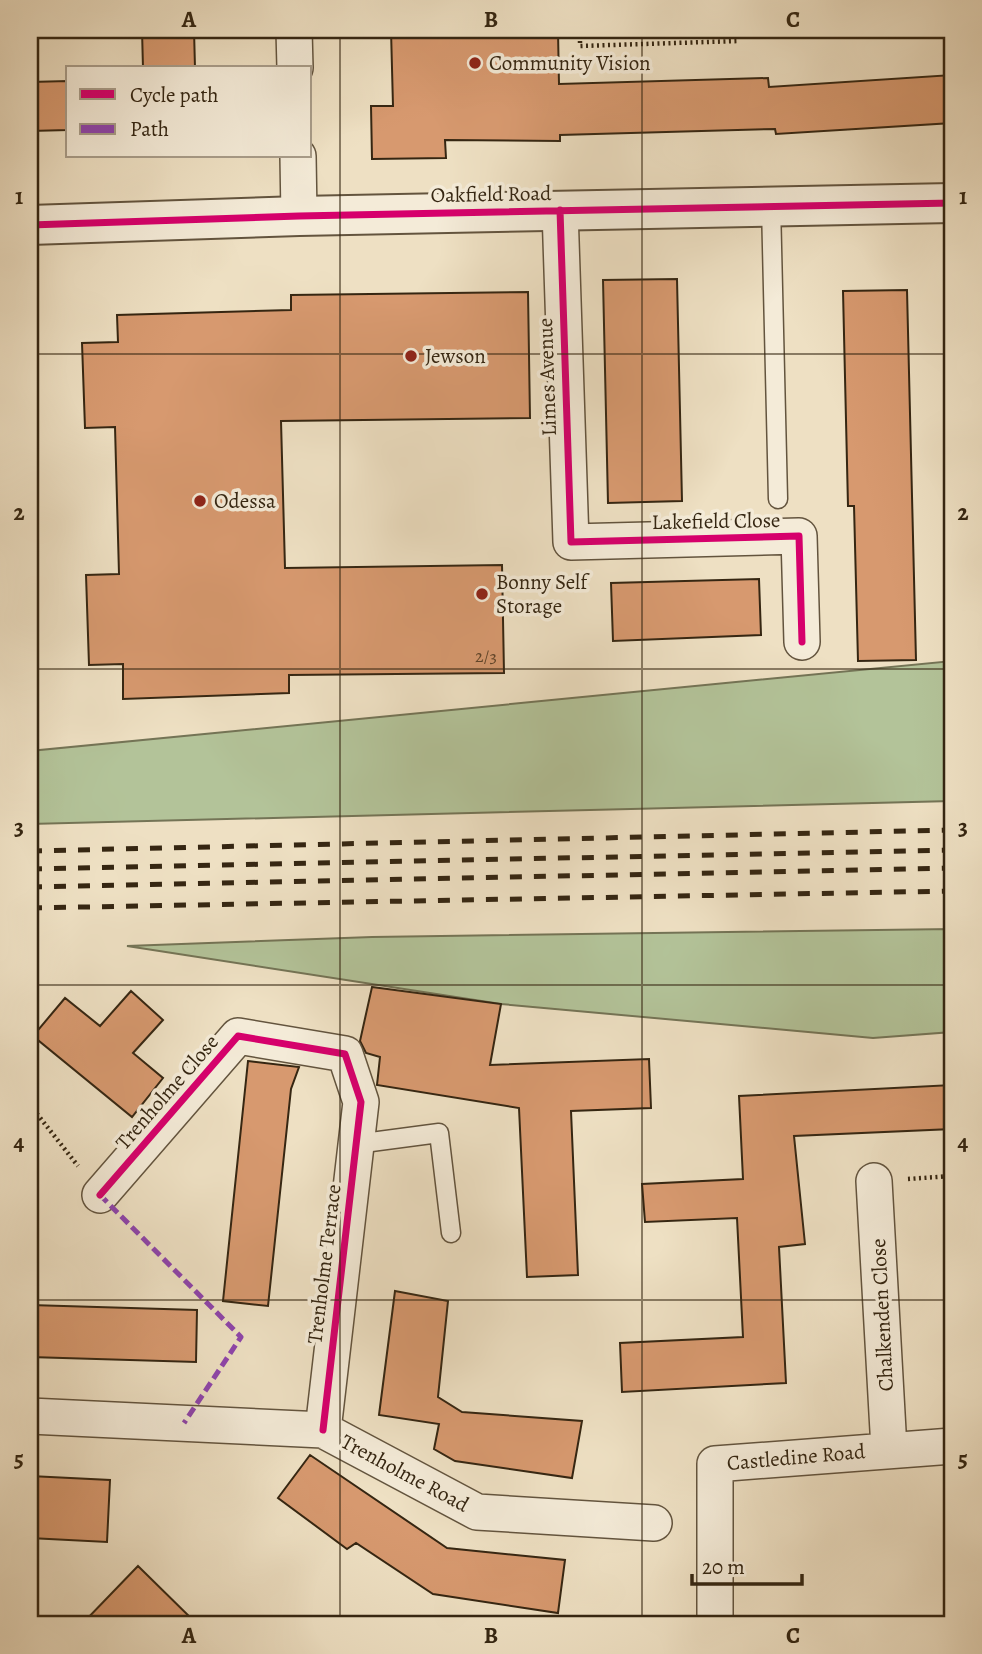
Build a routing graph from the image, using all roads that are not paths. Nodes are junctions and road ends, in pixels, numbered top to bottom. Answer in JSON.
{"nodes":[{"id":1,"x":294,"y":30,"type":"edge"},
{"id":2,"x":295,"y":66,"type":"edge"},
{"id":3,"x":298,"y":158,"type":"edge"},
{"id":4,"x":952,"y":203,"type":"edge"},
{"id":5,"x":771,"y":205,"type":"junction"},
{"id":6,"x":560,"y":210,"type":"junction"},
{"id":7,"x":299,"y":216,"type":"junction"},
{"id":8,"x":30,"y":225,"type":"edge"},
{"id":9,"x":778,"y":499,"type":"dead end"},
{"id":10,"x":570,"y":542,"type":"joint"},
{"id":11,"x":802,"y":642,"type":"dead end"},
{"id":12,"x":361,"y":1102,"type":"joint"},
{"id":13,"x":356,"y":1144,"type":"junction"},
{"id":14,"x":874,"y":1181,"type":"dead end"},
{"id":15,"x":100,"y":1195,"type":"road end"},
{"id":16,"x":451,"y":1233,"type":"dead end"},
{"id":17,"x":30,"y":1416,"type":"edge"},
{"id":18,"x":323,"y":1430,"type":"junction"},
{"id":19,"x":952,"y":1446,"type":"edge"},
{"id":20,"x":890,"y":1449,"type":"junction"},
{"id":21,"x":654,"y":1523,"type":"dead end"},
{"id":22,"x":715,"y":1624,"type":"edge"}],
"edges":[{"from":1,"to":2,"type":"street"},
{"from":3,"to":7,"type":"street"},
{"from":4,"to":5,"type":"street","name":"Oakfield Road"},
{"from":5,"to":6,"type":"street","name":"Oakfield Road"},
{"from":5,"to":9,"type":"lane"},
{"from":6,"to":7,"type":"street","name":"Oakfield Road"},
{"from":6,"to":10,"type":"street","name":"Limes Avenue"},
{"from":7,"to":8,"type":"street","name":"Oakfield Road"},
{"from":10,"to":11,"type":"street","name":"Lakefield Close"},
{"from":12,"to":13,"type":"street","name":"Trenholme Terrace"},
{"from":12,"to":15,"type":"street","name":"Trenholme Close"},
{"from":13,"to":16,"type":"lane"},
{"from":13,"to":18,"type":"street","name":"Trenholme Terrace"},
{"from":14,"to":20,"type":"street","name":"Chalkenden Close"},
{"from":17,"to":18,"type":"street","name":"Trenholme Road"},
{"from":18,"to":21,"type":"street","name":"Trenholme Road"},
{"from":19,"to":20,"type":"street","name":"Castledine Road"},
{"from":20,"to":22,"type":"street","name":"Castledine Road"}]}
